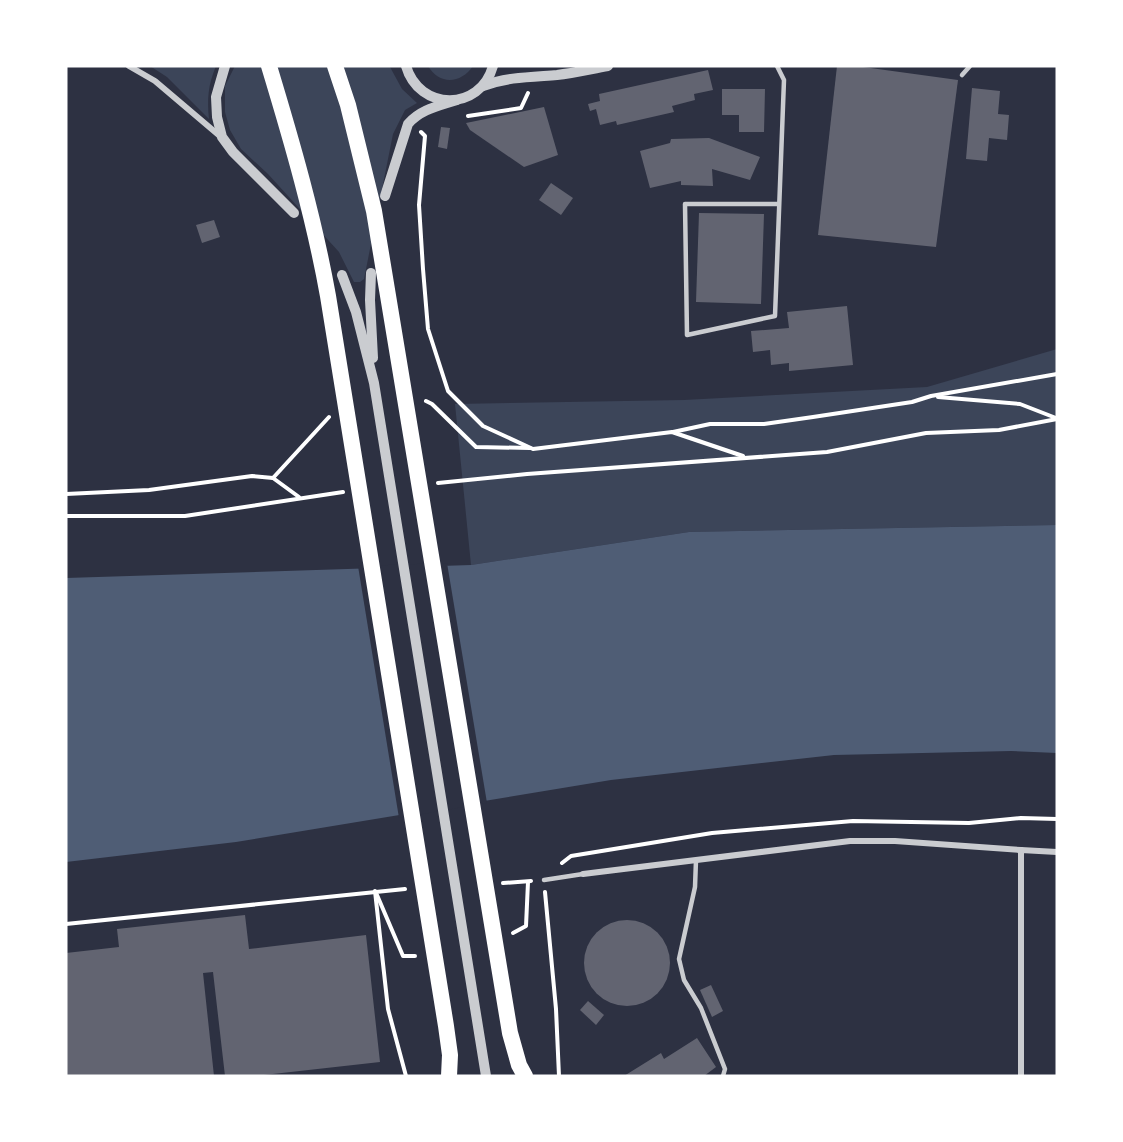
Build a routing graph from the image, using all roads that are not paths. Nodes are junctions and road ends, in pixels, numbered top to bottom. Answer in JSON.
{"nodes":[{"id":1,"x":129,"y":66,"type":"edge"},
{"id":2,"x":225,"y":66,"type":"edge"},
{"id":3,"x":269,"y":66,"type":"edge"},
{"id":4,"x":334,"y":66,"type":"edge"},
{"id":5,"x":397,"y":66,"type":"edge"},
{"id":6,"x":493,"y":66,"type":"edge"},
{"id":7,"x":608,"y":66,"type":"edge"},
{"id":8,"x":777,"y":66,"type":"edge"},
{"id":9,"x":970,"y":66,"type":"edge"},
{"id":10,"x":407,"y":70,"type":"edge"},
{"id":11,"x":962,"y":75,"type":"dead end"},
{"id":12,"x":483,"y":86,"type":"junction"},
{"id":13,"x":457,"y":100,"type":"junction"},
{"id":14,"x":222,"y":137,"type":"junction"},
{"id":15,"x":385,"y":196,"type":"dead end"},
{"id":16,"x":779,"y":204,"type":"junction"},
{"id":17,"x":294,"y":213,"type":"dead end"},
{"id":18,"x":371,"y":273,"type":"dead end"},
{"id":19,"x":342,"y":275,"type":"dead end"},
{"id":20,"x":374,"y":383,"type":"junction"},
{"id":21,"x":1021,"y":850,"type":"junction"},
{"id":22,"x":1057,"y":852,"type":"edge"},
{"id":23,"x":696,"y":860,"type":"junction"},
{"id":24,"x":583,"y":874,"type":"joint"},
{"id":25,"x":544,"y":880,"type":"road end"},
{"id":26,"x":449,"y":1076,"type":"edge"},
{"id":27,"x":486,"y":1076,"type":"edge"},
{"id":28,"x":525,"y":1076,"type":"edge"},
{"id":29,"x":723,"y":1076,"type":"edge"},
{"id":30,"x":1021,"y":1076,"type":"edge"}],
"edges":[{"from":1,"to":14,"type":"street"},
{"from":2,"to":14,"type":"street"},
{"from":3,"to":26,"type":"highway"},
{"from":4,"to":28,"type":"highway"},
{"from":5,"to":10,"type":"street"},
{"from":6,"to":12,"type":"street"},
{"from":7,"to":12,"type":"street"},
{"from":8,"to":16,"type":"lane"},
{"from":9,"to":11,"type":"lane"},
{"from":10,"to":13,"type":"street"},
{"from":12,"to":13,"type":"street"},
{"from":13,"to":15,"type":"street"},
{"from":14,"to":17,"type":"street"},
{"from":16,"to":16,"type":"lane"},
{"from":18,"to":20,"type":"street"},
{"from":19,"to":20,"type":"street"},
{"from":20,"to":27,"type":"street"},
{"from":21,"to":22,"type":"street"},
{"from":21,"to":23,"type":"street"},
{"from":21,"to":30,"type":"street"},
{"from":23,"to":24,"type":"street"},
{"from":23,"to":29,"type":"lane"},
{"from":24,"to":25,"type":"lane"}]}
